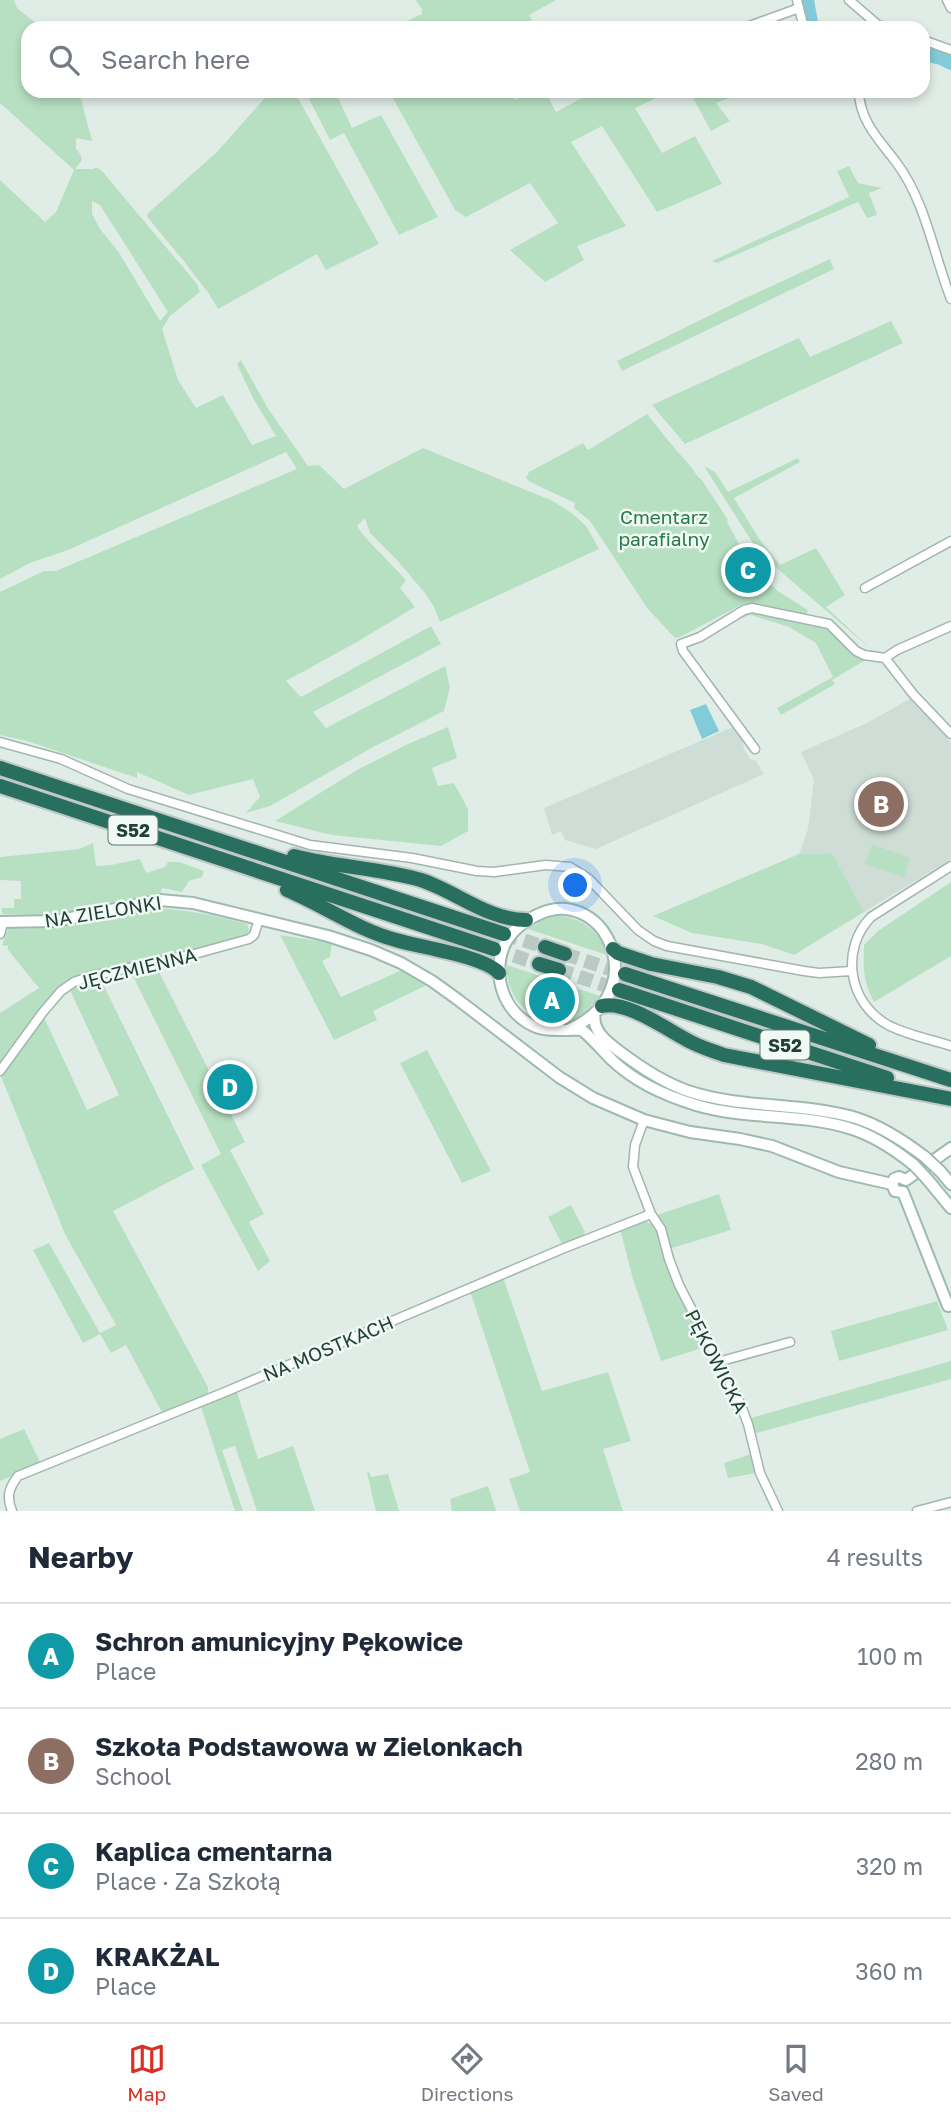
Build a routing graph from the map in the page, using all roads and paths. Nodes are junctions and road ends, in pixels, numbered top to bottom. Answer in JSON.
{"nodes":[{"id":1,"x":849,"y":0,"type":"edge"},
{"id":2,"x":947,"y":0,"type":"edge"},
{"id":3,"x":798,"y":4,"type":"edge"},
{"id":4,"x":951,"y":8,"type":"edge"},
{"id":5,"x":760,"y":21,"type":"edge"},
{"id":6,"x":802,"y":21,"type":"edge"},
{"id":7,"x":873,"y":21,"type":"edge"},
{"id":8,"x":930,"y":42,"type":"edge"},
{"id":9,"x":951,"y":50,"type":"edge"},
{"id":10,"x":859,"y":98,"type":"edge"},
{"id":11,"x":951,"y":299,"type":"edge"},
{"id":12,"x":951,"y":541,"type":"edge"},
{"id":13,"x":865,"y":587,"type":"dead end"},
{"id":14,"x":951,"y":626,"type":"edge"},
{"id":15,"x":885,"y":658,"type":"junction"},
{"id":16,"x":951,"y":734,"type":"edge"},
{"id":17,"x":0,"y":742,"type":"edge"},
{"id":18,"x":755,"y":749,"type":"dead end"},
{"id":19,"x":0,"y":768,"type":"edge"},
{"id":20,"x":0,"y":786,"type":"edge"},
{"id":21,"x":225,"y":842,"type":"junction"},
{"id":22,"x":240,"y":866,"type":"junction"},
{"id":23,"x":951,"y":866,"type":"edge"},
{"id":24,"x":259,"y":919,"type":"junction"},
{"id":25,"x":526,"y":920,"type":"junction"},
{"id":26,"x":1,"y":926,"type":"edge"},
{"id":27,"x":504,"y":934,"type":"tunnel mouth"},
{"id":28,"x":545,"y":947,"type":"tunnel mouth"},
{"id":29,"x":494,"y":949,"type":"tunnel mouth"},
{"id":30,"x":613,"y":949,"type":"junction"},
{"id":31,"x":565,"y":954,"type":"tunnel mouth"},
{"id":32,"x":540,"y":964,"type":"tunnel mouth"},
{"id":33,"x":559,"y":970,"type":"tunnel mouth"},
{"id":34,"x":852,"y":971,"type":"junction"},
{"id":35,"x":499,"y":973,"type":"junction"},
{"id":36,"x":625,"y":974,"type":"tunnel mouth"},
{"id":37,"x":619,"y":990,"type":"tunnel mouth"},
{"id":38,"x":599,"y":1010,"type":"junction"},
{"id":39,"x":570,"y":1029,"type":"junction"},
{"id":40,"x":951,"y":1046,"type":"edge"},
{"id":41,"x":916,"y":1069,"type":"junction"},
{"id":42,"x":0,"y":1070,"type":"edge"},
{"id":43,"x":951,"y":1080,"type":"edge"},
{"id":44,"x":951,"y":1099,"type":"edge"},
{"id":45,"x":644,"y":1119,"type":"junction"},
{"id":46,"x":951,"y":1149,"type":"edge"},
{"id":47,"x":906,"y":1180,"type":"junction"},
{"id":48,"x":892,"y":1184,"type":"junction"},
{"id":49,"x":951,"y":1184,"type":"edge"},
{"id":50,"x":903,"y":1192,"type":"junction"},
{"id":51,"x":951,"y":1208,"type":"edge"},
{"id":52,"x":651,"y":1214,"type":"junction"},
{"id":53,"x":950,"y":1308,"type":"edge"},
{"id":54,"x":790,"y":1342,"type":"dead end"},
{"id":55,"x":718,"y":1362,"type":"junction"},
{"id":56,"x":951,"y":1502,"type":"edge"},
{"id":57,"x":12,"y":1511,"type":"edge"},
{"id":58,"x":778,"y":1511,"type":"edge"},
{"id":59,"x":917,"y":1511,"type":"edge"}],
"edges":[{"from":1,"to":7,"type":"street"},
{"from":2,"to":4,"type":"street"},
{"from":3,"to":5,"type":"street"},
{"from":3,"to":6,"type":"street"},
{"from":8,"to":9,"type":"street"},
{"from":10,"to":11,"type":"street"},
{"from":12,"to":13,"type":"street"},
{"from":14,"to":15,"type":"street"},
{"from":15,"to":16,"type":"street"},
{"from":15,"to":18,"type":"street"},
{"from":17,"to":34,"type":"street"},
{"from":19,"to":21,"type":"highway","number":"S52"},
{"from":20,"to":22,"type":"highway","number":"S52"},
{"from":21,"to":25,"type":"highway"},
{"from":21,"to":27,"type":"highway","number":"S52"},
{"from":22,"to":29,"type":"highway","number":"S52"},
{"from":22,"to":35,"type":"highway"},
{"from":23,"to":34,"type":"street"},
{"from":24,"to":26,"type":"main road","name":"NA ZIELONKI"},
{"from":24,"to":42,"type":"street","name":"JĘCZMIENNA"},
{"from":24,"to":45,"type":"main road","name":"NA ZIELONKI"},
{"from":25,"to":30,"type":"main road"},
{"from":25,"to":35,"type":"main road"},
{"from":28,"to":31,"type":"highway"},
{"from":30,"to":38,"type":"main road"},
{"from":30,"to":41,"type":"highway"},
{"from":32,"to":33,"type":"highway"},
{"from":34,"to":40,"type":"street"},
{"from":35,"to":39,"type":"main road"},
{"from":36,"to":41,"type":"highway","number":"S52"},
{"from":37,"to":44,"type":"highway","number":"S52"},
{"from":38,"to":39,"type":"main road"},
{"from":38,"to":44,"type":"highway"},
{"from":38,"to":49,"type":"main road","bridge":true},
{"from":39,"to":51,"type":"main road","bridge":true},
{"from":41,"to":43,"type":"highway","number":"S52"},
{"from":45,"to":48,"type":"main road","name":"NA ZIELONKI"},
{"from":45,"to":52,"type":"street","name":"PĘKOWICKA"},
{"from":46,"to":47,"type":"main road"},
{"from":47,"to":48,"type":"main road"},
{"from":47,"to":50,"type":"main road"},
{"from":48,"to":50,"type":"main road"},
{"from":50,"to":53,"type":"main road"},
{"from":52,"to":55,"type":"street","name":"PĘKOWICKA"},
{"from":52,"to":57,"type":"street","name":"NA MOSTKACH"},
{"from":54,"to":55,"type":"street"},
{"from":55,"to":58,"type":"street","name":"PĘKOWICKA"},
{"from":56,"to":59,"type":"street"}]}
